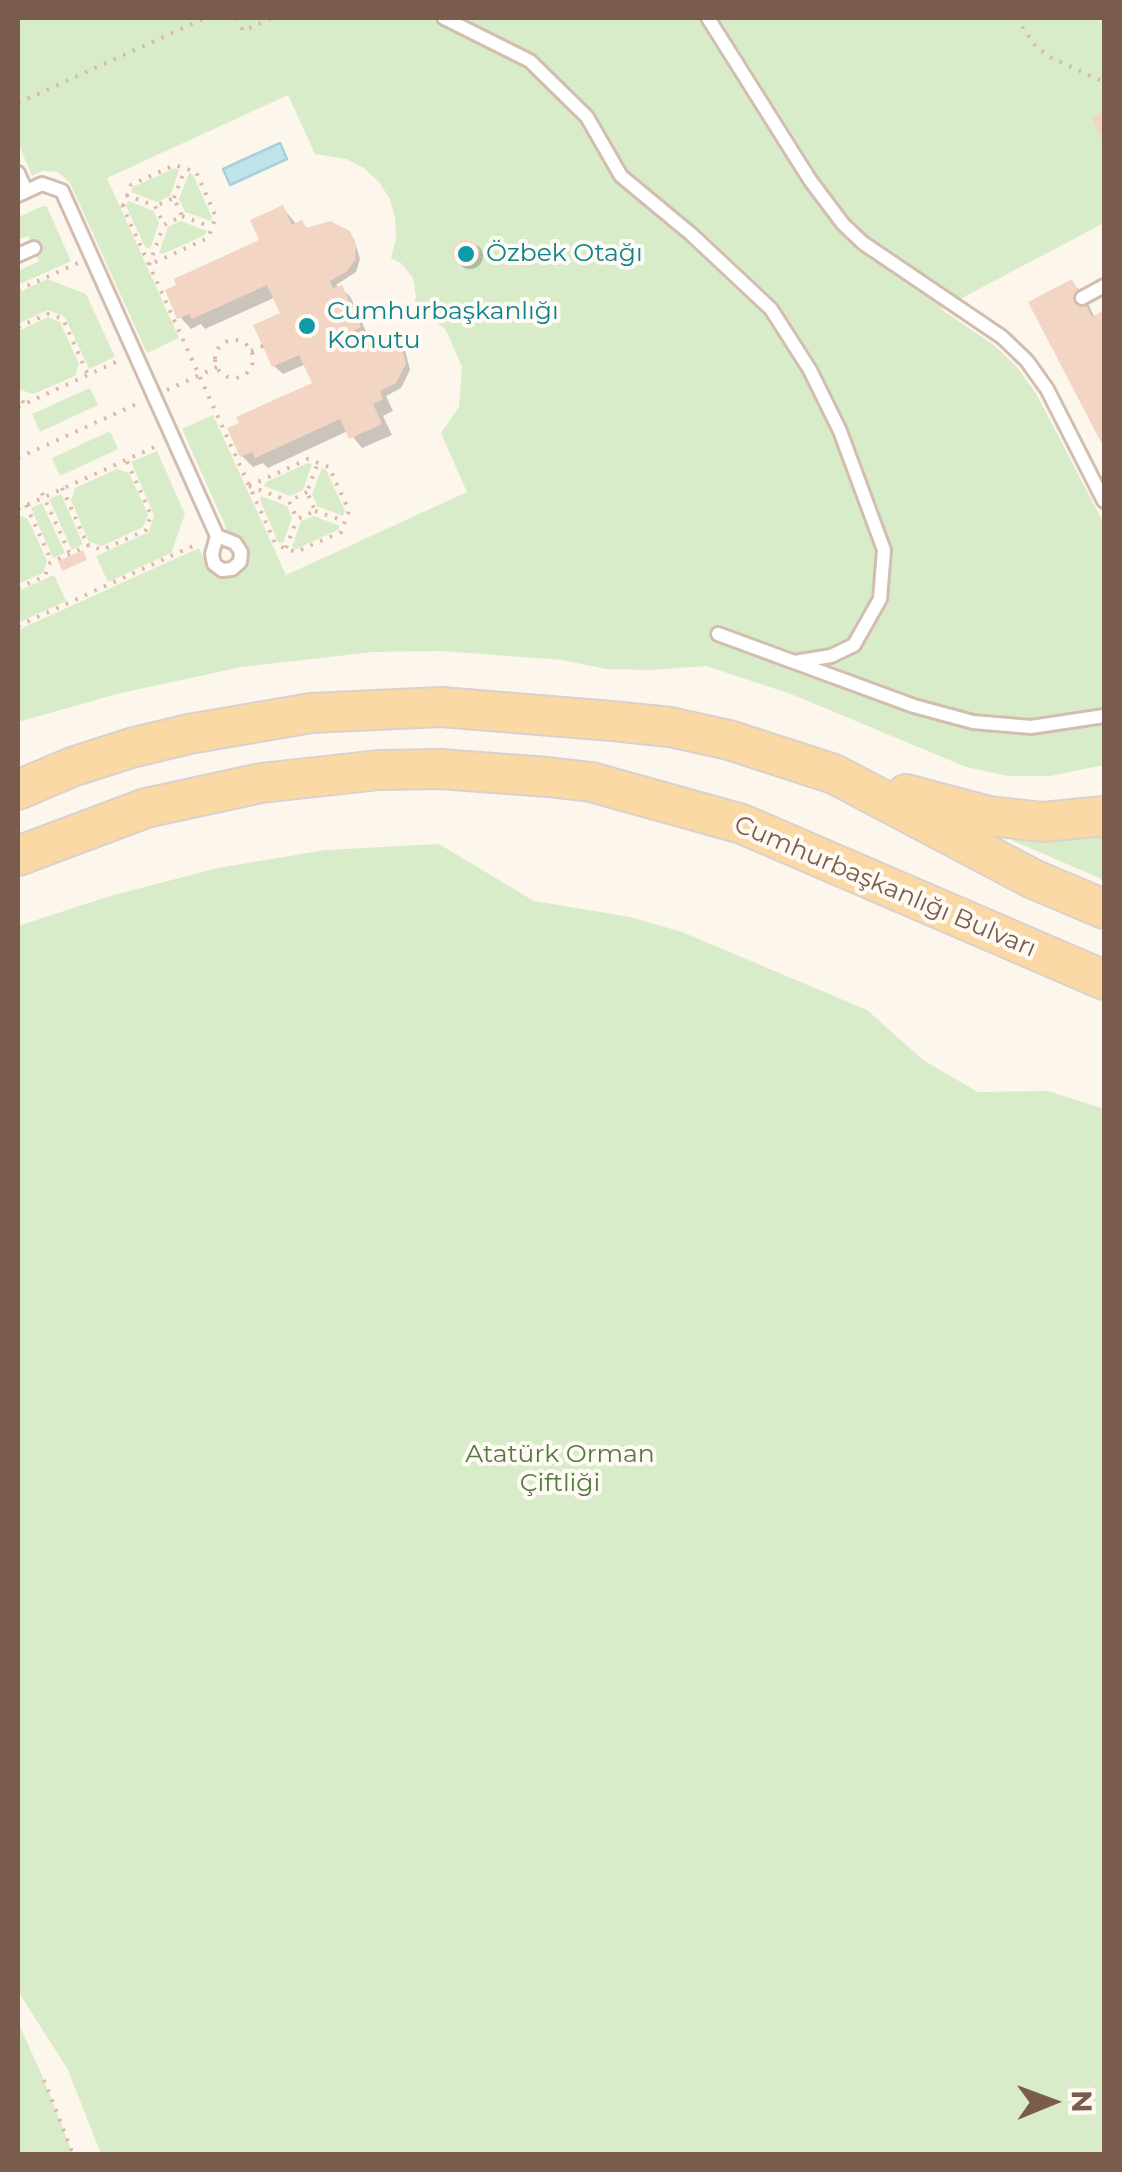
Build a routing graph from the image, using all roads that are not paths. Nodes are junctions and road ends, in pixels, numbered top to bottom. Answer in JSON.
{"nodes":[{"id":1,"x":444,"y":18,"type":"edge"},
{"id":2,"x":708,"y":18,"type":"edge"},
{"id":3,"x":18,"y":174,"type":"edge"},
{"id":4,"x":22,"y":193,"type":"edge"},
{"id":5,"x":34,"y":248,"type":"dead end"},
{"id":6,"x":18,"y":256,"type":"edge"},
{"id":7,"x":1104,"y":286,"type":"edge"},
{"id":8,"x":1082,"y":298,"type":"dead end"},
{"id":9,"x":1104,"y":500,"type":"edge"},
{"id":10,"x":217,"y":535,"type":"road end"},
{"id":11,"x":718,"y":634,"type":"dead end"},
{"id":12,"x":794,"y":662,"type":"junction"},
{"id":13,"x":1104,"y":716,"type":"edge"},
{"id":14,"x":834,"y":774,"type":"junction"},
{"id":15,"x":18,"y":790,"type":"edge"},
{"id":16,"x":1104,"y":816,"type":"edge"},
{"id":17,"x":18,"y":856,"type":"edge"},
{"id":18,"x":1104,"y":910,"type":"edge"},
{"id":19,"x":1104,"y":980,"type":"edge"}],
"edges":[{"from":1,"to":12,"type":"lane"},
{"from":2,"to":9,"type":"lane"},
{"from":3,"to":4,"type":"lane"},
{"from":4,"to":10,"type":"lane"},
{"from":5,"to":6,"type":"lane"},
{"from":7,"to":8,"type":"lane"},
{"from":11,"to":12,"type":"lane"},
{"from":12,"to":13,"type":"lane"},
{"from":14,"to":15,"type":"main road"},
{"from":14,"to":16,"type":"main road"},
{"from":14,"to":18,"type":"main road"},
{"from":17,"to":19,"type":"main road","name":"Cumhurbaşkanlığı Bulvarı"}]}
